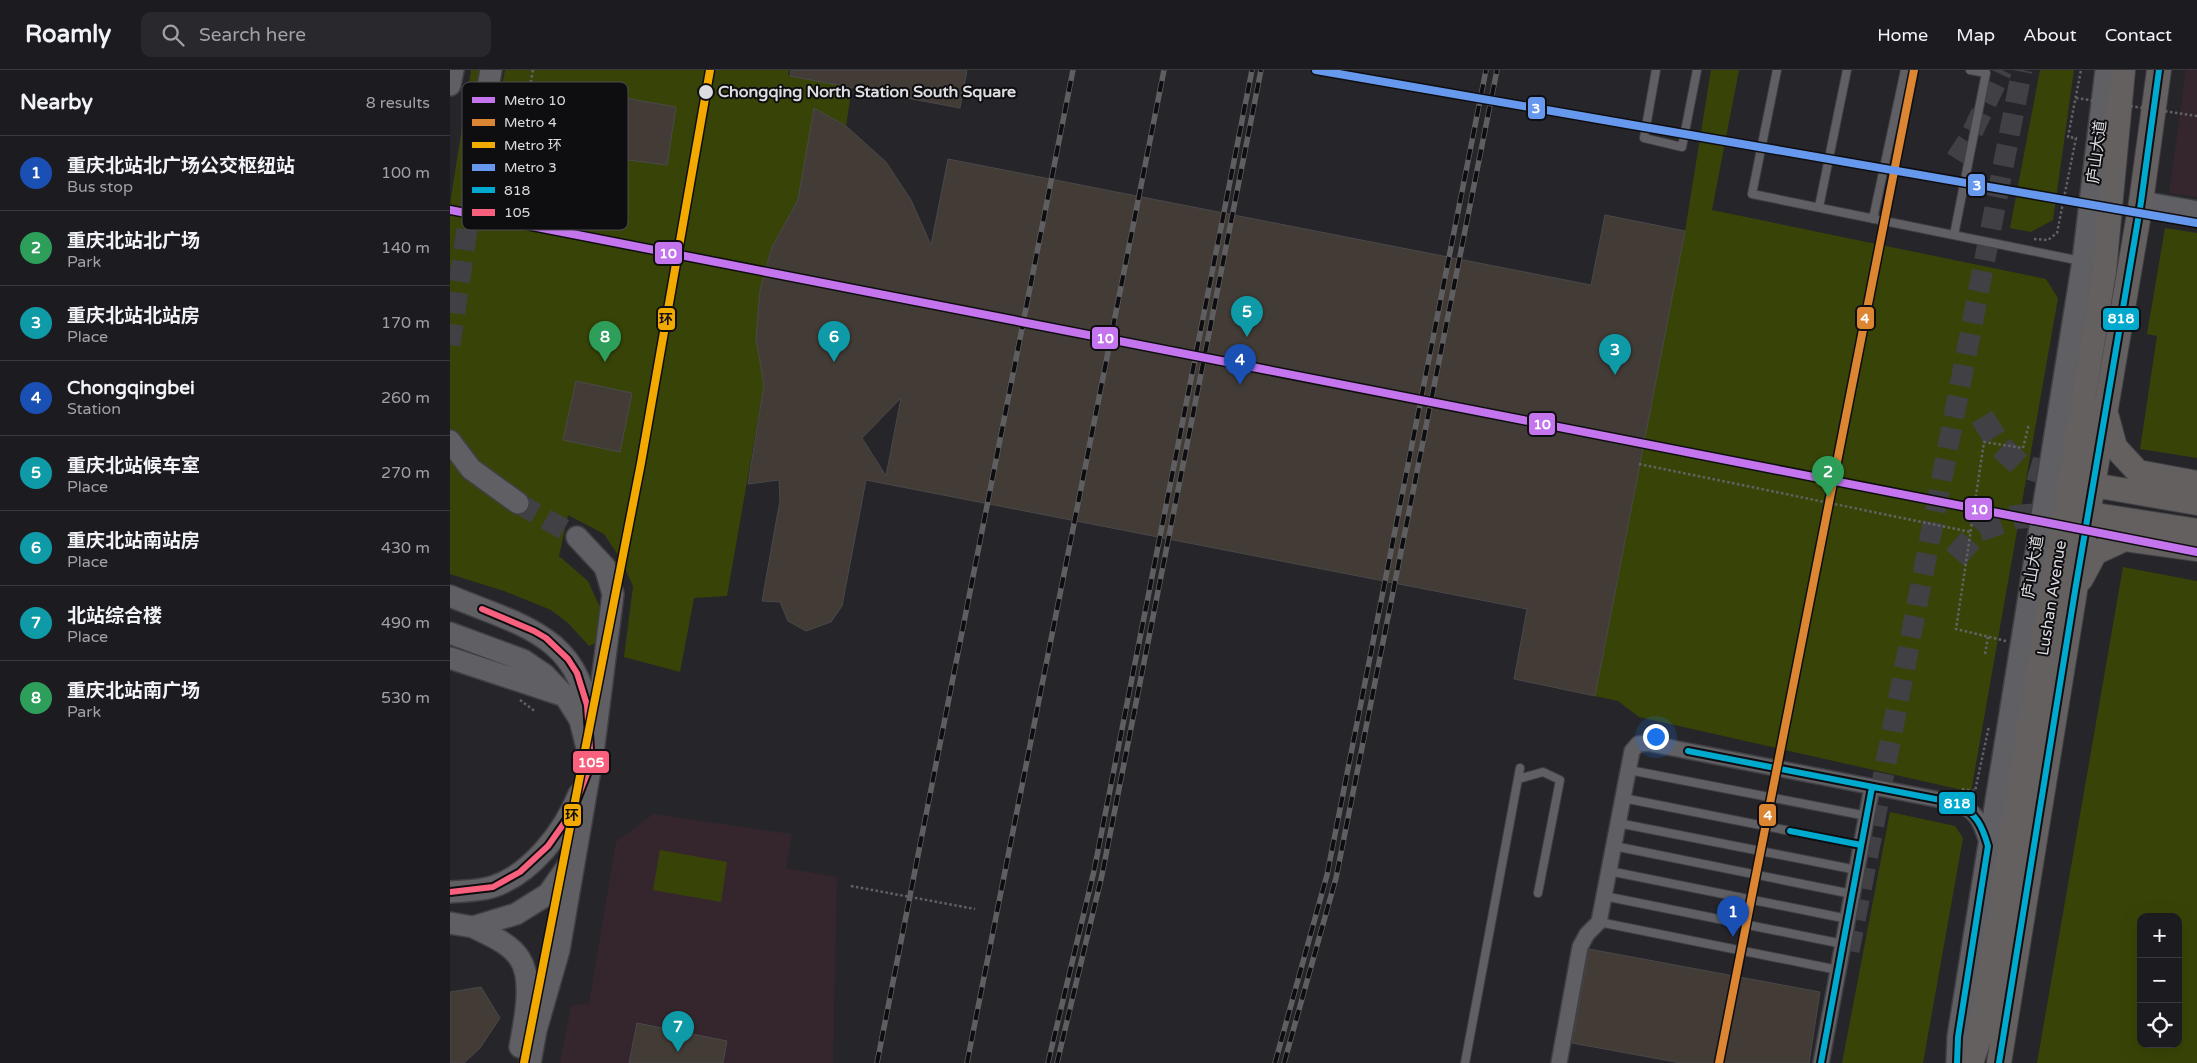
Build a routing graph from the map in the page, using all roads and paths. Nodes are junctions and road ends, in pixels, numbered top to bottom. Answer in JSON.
{"nodes":[{"id":1,"x":452,"y":70,"type":"edge"},
{"id":2,"x":1656,"y":70,"type":"edge"},
{"id":3,"x":1697,"y":70,"type":"edge"},
{"id":4,"x":1777,"y":70,"type":"edge"},
{"id":5,"x":1847,"y":70,"type":"edge"},
{"id":6,"x":1905,"y":70,"type":"edge"},
{"id":7,"x":1970,"y":70,"type":"edge"},
{"id":8,"x":2081,"y":70,"type":"edge"},
{"id":9,"x":2106,"y":70,"type":"edge"},
{"id":10,"x":2123,"y":70,"type":"edge"},
{"id":11,"x":2159,"y":70,"type":"edge"},
{"id":12,"x":450,"y":85,"type":"edge"},
{"id":13,"x":2076,"y":98,"type":"junction"},
{"id":14,"x":2197,"y":116,"type":"edge"},
{"id":15,"x":2141,"y":202,"type":"junction"},
{"id":16,"x":1818,"y":208,"type":"junction"},
{"id":17,"x":2197,"y":212,"type":"edge"},
{"id":18,"x":1873,"y":219,"type":"junction"},
{"id":19,"x":1954,"y":235,"type":"junction"},
{"id":20,"x":2034,"y":239,"type":"dead end"},
{"id":21,"x":2083,"y":261,"type":"junction"},
{"id":22,"x":2106,"y":409,"type":"junction"},
{"id":23,"x":2029,"y":424,"type":"dead end"},
{"id":24,"x":450,"y":441,"type":"edge"},
{"id":25,"x":1639,"y":464,"type":"dead end"},
{"id":26,"x":2197,"y":483,"type":"edge"},
{"id":27,"x":2105,"y":487,"type":"dead end"},
{"id":28,"x":2197,"y":502,"type":"edge"},
{"id":29,"x":518,"y":504,"type":"tunnel mouth"},
{"id":30,"x":2102,"y":516,"type":"dead end"},
{"id":31,"x":2197,"y":531,"type":"edge"},
{"id":32,"x":1971,"y":532,"type":"junction"},
{"id":33,"x":577,"y":537,"type":"tunnel mouth"},
{"id":34,"x":2197,"y":550,"type":"edge"},
{"id":35,"x":2075,"y":591,"type":"junction"},
{"id":36,"x":450,"y":596,"type":"edge"},
{"id":37,"x":450,"y":633,"type":"edge"},
{"id":38,"x":1988,"y":637,"type":"junction"},
{"id":39,"x":2007,"y":641,"type":"dead end"},
{"id":40,"x":1985,"y":654,"type":"dead end"},
{"id":41,"x":450,"y":658,"type":"edge"},
{"id":42,"x":565,"y":696,"type":"junction"},
{"id":43,"x":1989,"y":726,"type":"dead end"},
{"id":44,"x":591,"y":764,"type":"junction"},
{"id":45,"x":1520,"y":768,"type":"dead end"},
{"id":46,"x":1629,"y":770,"type":"junction"},
{"id":47,"x":1518,"y":779,"type":"junction"},
{"id":48,"x":1872,"y":787,"type":"junction"},
{"id":49,"x":1959,"y":788,"type":"dead end"},
{"id":50,"x":1623,"y":798,"type":"junction"},
{"id":51,"x":1867,"y":816,"type":"junction"},
{"id":52,"x":1618,"y":823,"type":"junction"},
{"id":53,"x":1861,"y":845,"type":"junction"},
{"id":54,"x":1614,"y":846,"type":"junction"},
{"id":55,"x":1988,"y":846,"type":"junction"},
{"id":56,"x":575,"y":856,"type":"junction"},
{"id":57,"x":1857,"y":870,"type":"junction"},
{"id":58,"x":1609,"y":871,"type":"junction"},
{"id":59,"x":851,"y":886,"type":"dead end"},
{"id":60,"x":450,"y":892,"type":"edge"},
{"id":61,"x":1538,"y":893,"type":"dead end"},
{"id":62,"x":1852,"y":894,"type":"junction"},
{"id":63,"x":1604,"y":896,"type":"junction"},
{"id":64,"x":975,"y":909,"type":"dead end"},
{"id":65,"x":1848,"y":918,"type":"junction"},
{"id":66,"x":1599,"y":922,"type":"junction"},
{"id":67,"x":450,"y":923,"type":"edge"},
{"id":68,"x":473,"y":927,"type":"junction"},
{"id":69,"x":1843,"y":944,"type":"junction"},
{"id":70,"x":1838,"y":970,"type":"junction"},
{"id":71,"x":517,"y":1063,"type":"edge"},
{"id":72,"x":530,"y":1063,"type":"edge"},
{"id":73,"x":1465,"y":1063,"type":"edge"},
{"id":74,"x":1559,"y":1063,"type":"edge"},
{"id":75,"x":1821,"y":1063,"type":"edge"},
{"id":76,"x":1957,"y":1063,"type":"edge"},
{"id":77,"x":1971,"y":1063,"type":"edge"},
{"id":78,"x":1999,"y":1063,"type":"edge"}],
"edges":[{"from":1,"to":12,"type":"street"},
{"from":2,"to":3,"type":"lane"},
{"from":4,"to":16,"type":"lane"},
{"from":5,"to":16,"type":"lane"},
{"from":6,"to":18,"type":"lane"},
{"from":7,"to":19,"type":"lane"},
{"from":8,"to":13,"type":"path"},
{"from":9,"to":21,"type":"street","name":"庐山大道"},
{"from":10,"to":77,"type":"main road","name":"Lushan Avenue"},
{"from":11,"to":15,"type":"main road","name":"Lushan Avenue"},
{"from":13,"to":14,"type":"path","bridge":true},
{"from":13,"to":20,"type":"path"},
{"from":15,"to":17,"type":"street"},
{"from":15,"to":22,"type":"main road","name":"Lushan Avenue"},
{"from":16,"to":18,"type":"lane"},
{"from":18,"to":19,"type":"lane"},
{"from":19,"to":21,"type":"lane"},
{"from":21,"to":55,"type":"street","name":"庐山大道"},
{"from":22,"to":26,"type":"main road"},
{"from":22,"to":35,"type":"main road","name":"Lushan Avenue"},
{"from":23,"to":32,"type":"path"},
{"from":24,"to":29,"type":"street"},
{"from":25,"to":32,"type":"path"},
{"from":27,"to":28,"type":"main road"},
{"from":30,"to":31,"type":"main road"},
{"from":32,"to":38,"type":"path"},
{"from":33,"to":44,"type":"street"},
{"from":34,"to":35,"type":"main road"},
{"from":35,"to":78,"type":"main road","name":"Lushan Avenue"},
{"from":36,"to":44,"type":"street"},
{"from":37,"to":42,"type":"street"},
{"from":38,"to":39,"type":"path"},
{"from":38,"to":40,"type":"path"},
{"from":41,"to":42,"type":"street"},
{"from":42,"to":44,"type":"street"},
{"from":43,"to":49,"type":"path"},
{"from":44,"to":56,"type":"street"},
{"from":44,"to":60,"type":"street"},
{"from":45,"to":47,"type":"lane"},
{"from":46,"to":48,"type":"street"},
{"from":46,"to":50,"type":"street"},
{"from":46,"to":51,"type":"lane"},
{"from":47,"to":61,"type":"lane"},
{"from":47,"to":73,"type":"lane"},
{"from":48,"to":51,"type":"street"},
{"from":48,"to":55,"type":"street"},
{"from":50,"to":52,"type":"street"},
{"from":50,"to":53,"type":"lane"},
{"from":51,"to":53,"type":"street"},
{"from":52,"to":54,"type":"street"},
{"from":52,"to":57,"type":"lane"},
{"from":53,"to":57,"type":"street"},
{"from":54,"to":58,"type":"street"},
{"from":54,"to":62,"type":"lane"},
{"from":55,"to":76,"type":"street","name":"庐山大道"},
{"from":56,"to":68,"type":"street"},
{"from":56,"to":72,"type":"street"},
{"from":57,"to":62,"type":"street"},
{"from":58,"to":63,"type":"street"},
{"from":58,"to":65,"type":"lane"},
{"from":59,"to":64,"type":"path"},
{"from":62,"to":65,"type":"street"},
{"from":63,"to":66,"type":"street"},
{"from":63,"to":69,"type":"lane"},
{"from":65,"to":69,"type":"street"},
{"from":66,"to":70,"type":"lane"},
{"from":66,"to":74,"type":"street"},
{"from":67,"to":68,"type":"street"},
{"from":68,"to":71,"type":"street"},
{"from":69,"to":70,"type":"street"},
{"from":70,"to":75,"type":"street"}]}
